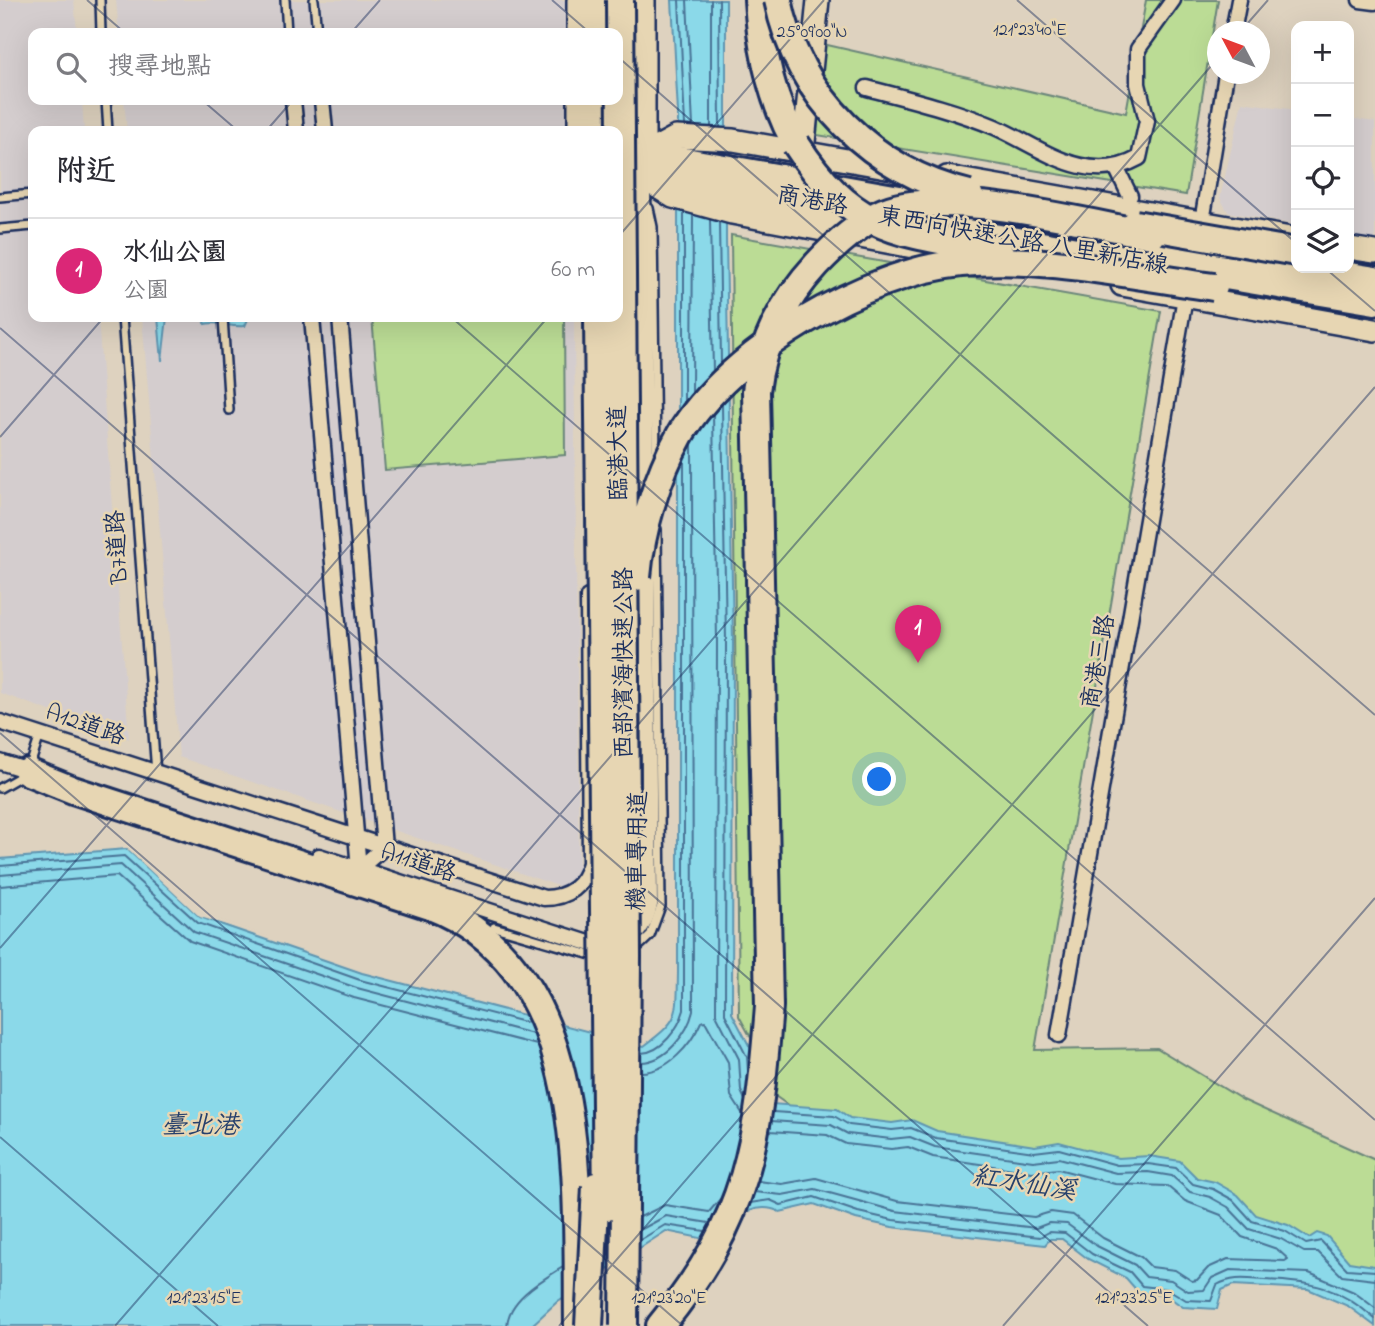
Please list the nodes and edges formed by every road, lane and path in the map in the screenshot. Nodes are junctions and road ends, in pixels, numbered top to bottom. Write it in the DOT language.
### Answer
graph roads {
  1 [pos="100,0"];
  2 [pos="285,0"];
  3 [pos="314,0"];
  4 [pos="578,0"];
  5 [pos="597,0"];
  6 [pos="603,0"];
  7 [pos="613,0"];
  8 [pos="621,0"];
  9 [pos="644,0"];
  10 [pos="758,0"];
  11 [pos="778,0"];
  12 [pos="818,0"];
  13 [pos="1173,0"];
  14 [pos="1239,0"];
  15 [pos="1360,0"];
  16 [pos="1375,2"];
  17 [pos="1235,21"];
  18 [pos="101,28"];
  19 [pos="287,28"];
  20 [pos="317,28"];
  21 [pos="578,28"];
  22 [pos="597,28"];
  23 [pos="603,28"];
  24 [pos="614,28"];
  25 [pos="621,28"];
  26 [pos="1224,84"];
  27 [pos="867,88"];
  28 [pos="106,105"];
  29 [pos="293,105"];
  30 [pos="322,105"];
  31 [pos="579,105"];
  32 [pos="597,105"];
  33 [pos="603,105"];
  34 [pos="614,105"];
  35 [pos="622,105"];
  36 [pos="108,126"];
  37 [pos="296,126"];
  38 [pos="325,126"];
  39 [pos="579,126"];
  40 [pos="597,126"];
  41 [pos="603,126"];
  42 [pos="614,126"];
  43 [pos="622,126"];
  44 [pos="803,152"];
  45 [pos="623,156"];
  46 [pos="1116,167"];
  47 [pos="673,169"];
  48 [pos="635,171"];
  49 [pos="732,191"];
  50 [pos="28,194"];
  51 [pos="1130,196"];
  52 [pos="0,197"];
  53 [pos="851,202"];
  54 [pos="1202,222"];
  55 [pos="28,226"];
  56 [pos="0,229"];
  57 [pos="1291,238"];
  58 [pos="1291,251"];
  59 [pos="1375,252"];
  60 [pos="1291,258"];
  61 [pos="1291,266"];
  62 [pos="1360,274"];
  63 [pos="623,286"];
  64 [pos="1214,288"];
  65 [pos="1185,297"];
  66 [pos="1375,315"];
  67 [pos="122,322"];
  68 [pos="223,322"];
  69 [pos="312,322"];
  70 [pos="340,322"];
  71 [pos="585,322"];
  72 [pos="598,322"];
  73 [pos="604,322"];
  74 [pos="616,322"];
  75 [pos="1375,330"];
  76 [pos="229,410"];
  77 [pos="0,722"];
  78 [pos="40,735"];
  79 [pos="589,738"];
  80 [pos="633,750"];
  81 [pos="634,761"];
  82 [pos="0,762"];
  83 [pos="28,772"];
  84 [pos="156,775"];
  85 [pos="589,775"];
  86 [pos="0,788"];
  87 [pos="92,806"];
  88 [pos="356,838"];
  89 [pos="384,847"];
  90 [pos="627,858"];
  91 [pos="590,863"];
  92 [pos="359,869"];
  93 [pos="650,905"];
  94 [pos="428,916"];
  95 [pos="439,918"];
  96 [pos="490,932"];
  97 [pos="1059,1035"];
  98 [pos="578,1326"];
  99 [pos="589,1326"];
  100 [pos="606,1326"];
  101 [pos="624,1326"];
  102 [pos="640,1326"];
  103 [pos="660,1326"];
  1 -- 18 [label="lane"];
  2 -- 19 [label="lane"];
  3 -- 20 [label="lane"];
  4 -- 21 [label="street"];
  5 -- 22 [label="highway"];
  6 -- 23 [label="street"];
  7 -- 24 [label="highway"];
  8 -- 25 [label="highway, 西部濱海快速公路, bridge"];
  9 -- 48 [label="street, 臨港大道"];
  10 -- 64 [label="highway, bridge"];
  11 -- 58 [label="highway, bridge"];
  12 -- 44 [label="street"];
  13 -- 46 [label="street"];
  14 -- 17 [label="street"];
  15 -- 16 [label="street"];
  26 -- 54 [label="street"];
  27 -- 46 [label="street"];
  28 -- 36 [label="lane"];
  29 -- 37 [label="street"];
  30 -- 38 [label="street"];
  31 -- 39 [label="street"];
  32 -- 40 [label="highway"];
  33 -- 41 [label="street"];
  34 -- 42 [label="highway"];
  35 -- 43 [label="highway, 西部濱海快速公路, bridge"];
  44 -- 47 [label="street, 商港路"];
  44 -- 54 [label="street, 商港路"];
  45 -- 48 [label="street"];
  46 -- 51 [label="street"];
  47 -- 48 [label="highway, 東西向快速公路 八里新店線"];
  47 -- 48 [label="street"];
  47 -- 49 [label="highway, 東西向快速公路 八里新店線"];
  48 -- 93 [label="street, 臨港大道"];
  48 -- 96 [label="lane, 機車專用道"];
  49 -- 53 [label="highway, 東西向快速公路 八里新店線"];
  49 -- 65 [label="street, 商港路"];
  50 -- 52 [label="lane"];
  53 -- 61 [label="highway, 東西向快速公路 八里新店線"];
  53 -- 62 [label="highway, 東西向快速公路 八里新店線"];
  54 -- 57 [label="street, 商港路"];
  55 -- 56 [label="lane"];
  59 -- 62 [label="street"];
  60 -- 103 [label="highway, bridge"];
  63 -- 90 [label="highway, 西部濱海快速公路, bridge"];
  64 -- 66 [label="highway"];
  64 -- 90 [label="highway, bridge"];
  65 -- 75 [label="street, 商港路"];
  65 -- 97 [label="street, 商港三路"];
  67 -- 84 [label="lane, B7道路"];
  68 -- 76 [label="lane"];
  69 -- 88 [label="street"];
  70 -- 89 [label="street"];
  71 -- 79 [label="street, 臨港大道"];
  72 -- 100 [label="highway, 西部濱海快速公路, bridge"];
  73 -- 99 [label="highway, bridge"];
  74 -- 102 [label="highway, bridge"];
  77 -- 78 [label="street, A12道路"];
  78 -- 83 [label="lane"];
  78 -- 84 [label="street, A12道路"];
  79 -- 80 [label="lane"];
  79 -- 85 [label="street, 臨港大道"];
  81 -- 85 [label="lane"];
  82 -- 83 [label="street"];
  83 -- 86 [label="lane"];
  83 -- 87 [label="lane"];
  83 -- 92 [label="street, A11道路"];
  83 -- 96 [label="highway"];
  84 -- 88 [label="street, A11道路"];
  85 -- 91 [label="street, 臨港大道"];
  88 -- 89 [label="street, A11道路"];
  88 -- 92 [label="street"];
  89 -- 91 [label="street, A11道路"];
  89 -- 92 [label="street"];
  90 -- 101 [label="highway, 西部濱海快速公路, bridge"];
  92 -- 93 [label="street, A11道路"];
  94 -- 95 [label="lane"];
  96 -- 98 [label="highway"];
}
